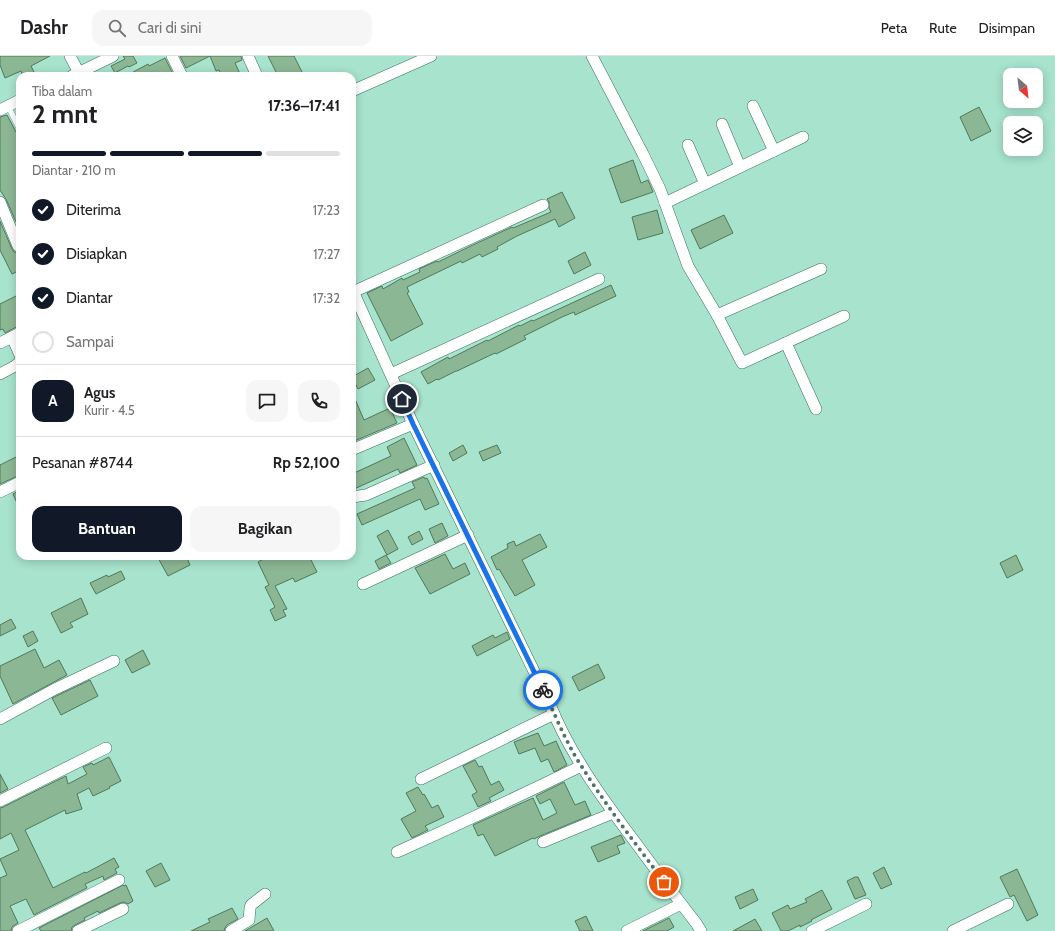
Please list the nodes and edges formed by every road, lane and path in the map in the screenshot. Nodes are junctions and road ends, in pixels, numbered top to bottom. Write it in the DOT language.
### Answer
graph roads {
  1 [pos="70,56"];
  2 [pos="113,56"];
  3 [pos="172,56"];
  4 [pos="248,56"];
  5 [pos="431,56"];
  6 [pos="592,56"];
  7 [pos="74,72"];
  8 [pos="79,72"];
  9 [pos="180,72"];
  10 [pos="255,72"];
  11 [pos="356,89"];
  12 [pos="16,102"];
  13 [pos="753,106"];
  14 [pos="4,108"];
  15 [pos="16,124"];
  16 [pos="722,124"];
  17 [pos="804,137"];
  18 [pos="688,145"];
  19 [pos="774,151"];
  20 [pos="740,167"];
  21 [pos="705,184"];
  22 [pos="0,202"];
  23 [pos="665,204"];
  24 [pos="544,205"];
  25 [pos="16,241"];
  26 [pos="820,269"];
  27 [pos="599,279"];
  28 [pos="356,290"];
  29 [pos="356,298"];
  30 [pos="717,315"];
  31 [pos="844,316"];
  32 [pos="16,340"];
  33 [pos="0,343"];
  34 [pos="786,343"];
  35 [pos="16,365"];
  36 [pos="0,374"];
  37 [pos="391,374"];
  38 [pos="816,409"];
  39 [pos="413,424"];
  40 [pos="356,448"];
  41 [pos="434,465"];
  42 [pos="16,484"];
  43 [pos="0,492"];
  44 [pos="356,496"];
  45 [pos="468,535"];
  46 [pos="363,584"];
  47 [pos="114,661"];
  48 [pos="554,714"];
  49 [pos="0,719"];
  50 [pos="106,748"];
  51 [pos="581,766"];
  52 [pos="421,779"];
  53 [pos="0,801"];
  54 [pos="613,813"];
  55 [pos="543,842"];
  56 [pos="397,852"];
  57 [pos="119,880"];
  58 [pos="265,894"];
  59 [pos="682,904"];
  60 [pos="866,904"];
  61 [pos="1008,904"];
  62 [pos="123,909"];
  63 [pos="18,931"];
  64 [pos="78,931"];
  65 [pos="230,931"];
  66 [pos="628,931"];
  67 [pos="701,931"];
  68 [pos="812,931"];
  69 [pos="953,931"];
  1 -- 7 [label="street"];
  2 -- 8 [label="street"];
  3 -- 9 [label="street"];
  4 -- 10 [label="street"];
  5 -- 11 [label="street"];
  6 -- 23 [label="street"];
  12 -- 14 [label="street"];
  13 -- 19 [label="street"];
  14 -- 15 [label="lane"];
  16 -- 20 [label="street"];
  17 -- 19 [label="street"];
  18 -- 21 [label="street"];
  19 -- 20 [label="street"];
  20 -- 21 [label="street"];
  21 -- 23 [label="street"];
  22 -- 25 [label="street"];
  23 -- 30 [label="street"];
  24 -- 28 [label="street"];
  26 -- 30 [label="street"];
  27 -- 37 [label="street"];
  29 -- 37 [label="street"];
  30 -- 34 [label="street"];
  31 -- 34 [label="street"];
  32 -- 33 [label="street"];
  34 -- 38 [label="street"];
  35 -- 36 [label="street"];
  37 -- 39 [label="street"];
  39 -- 40 [label="street"];
  39 -- 41 [label="street"];
  41 -- 44 [label="street"];
  41 -- 45 [label="street"];
  42 -- 43 [label="street"];
  45 -- 46 [label="street"];
  45 -- 48 [label="street"];
  47 -- 49 [label="street"];
  48 -- 51 [label="street"];
  48 -- 52 [label="street"];
  50 -- 53 [label="street"];
  51 -- 54 [label="street"];
  51 -- 56 [label="street"];
  54 -- 55 [label="street"];
  54 -- 59 [label="street"];
  57 -- 63 [label="street"];
  58 -- 65 [label="street"];
  59 -- 66 [label="street"];
  59 -- 67 [label="street"];
  60 -- 68 [label="street"];
  61 -- 69 [label="street"];
  62 -- 64 [label="street"];
}
